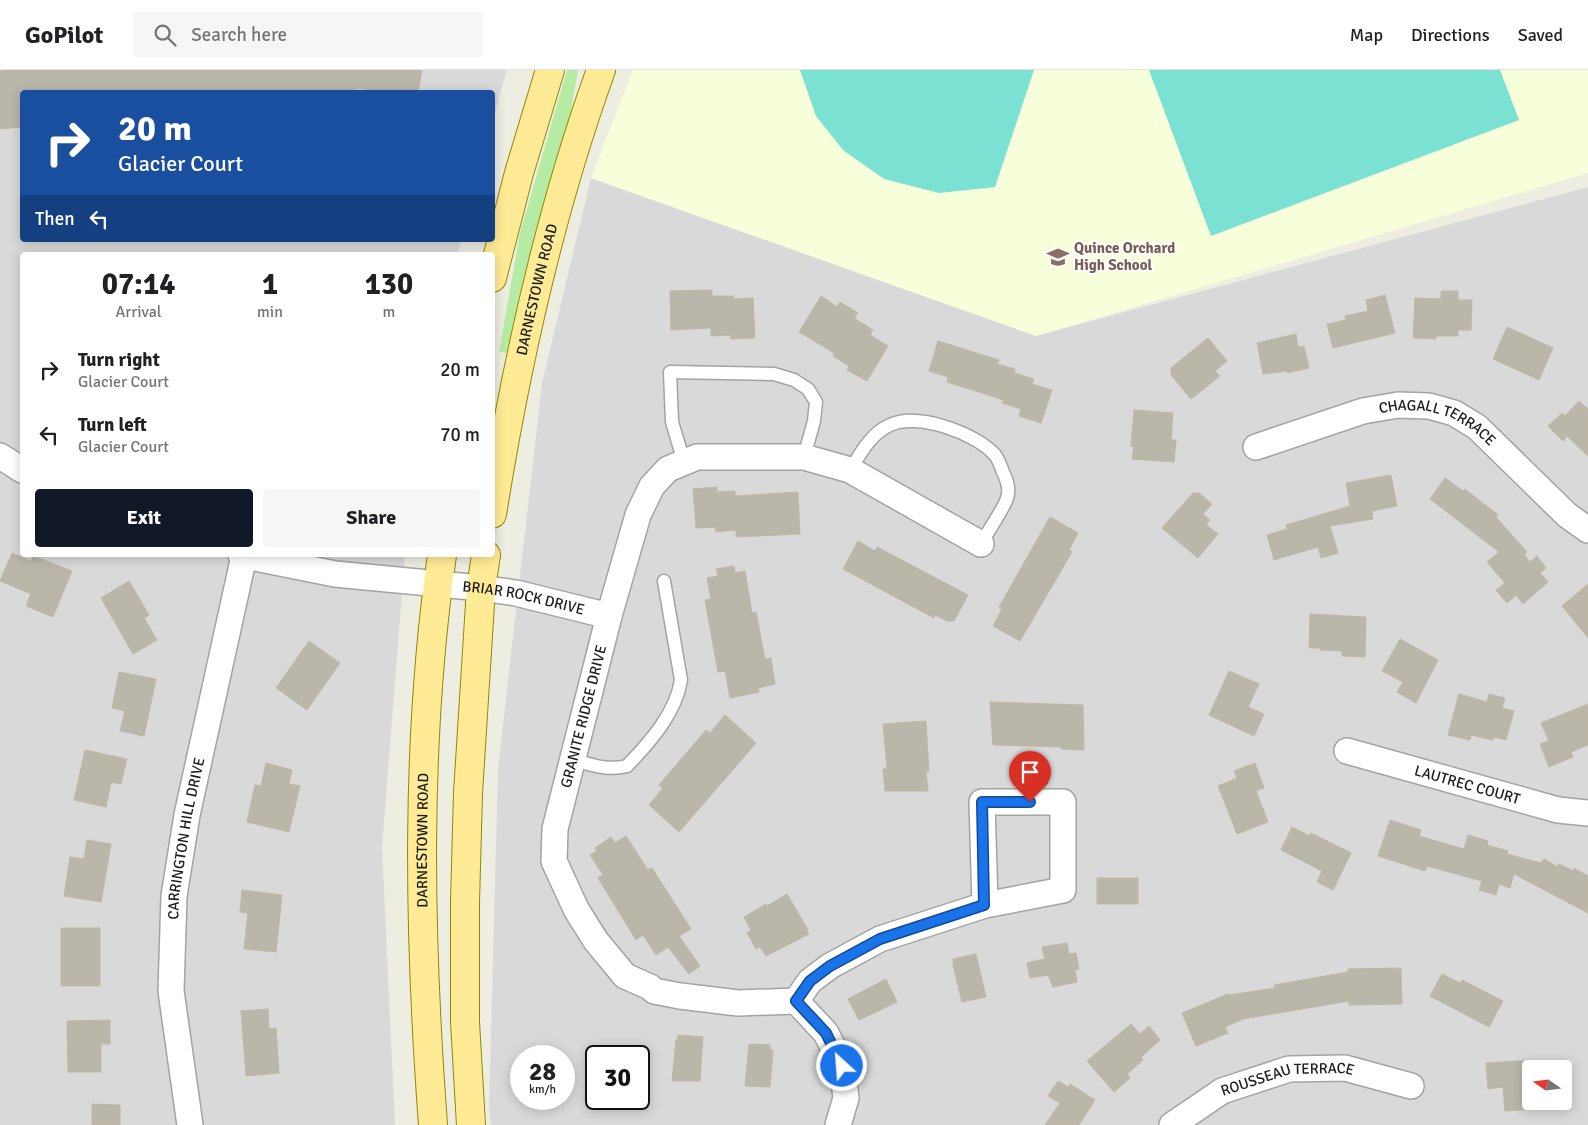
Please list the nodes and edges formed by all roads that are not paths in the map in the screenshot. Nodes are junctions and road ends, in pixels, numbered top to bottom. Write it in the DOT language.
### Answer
graph roads {
  1 [pos="550,70"];
  2 [pos="601,70"];
  3 [pos="495,267"];
  4 [pos="1256,447"];
  5 [pos="0,456"];
  6 [pos="804,457"];
  7 [pos="684,462"];
  8 [pos="20,469"];
  9 [pos="850,470"];
  10 [pos="495,497"];
  11 [pos="1588,530"];
  12 [pos="981,544"];
  13 [pos="243,557"];
  14 [pos="253,557"];
  15 [pos="442,557"];
  16 [pos="486,557"];
  17 [pos="664,582"];
  18 [pos="438,584"];
  19 [pos="481,588"];
  20 [pos="609,616"];
  21 [pos="1347,751"];
  22 [pos="573,760"];
  23 [pos="1588,813"];
  24 [pos="984,905"];
  25 [pos="796,1001"];
  26 [pos="1412,1086"];
  27 [pos="190,1125"];
  28 [pos="433,1125"];
  29 [pos="471,1125"];
  30 [pos="838,1125"];
  31 [pos="1172,1125"];
  1 -- 3 [label="main road"];
  2 -- 10 [label="main road, DARNESTOWN ROAD"];
  4 -- 11 [label="street, CHAGALL TERRACE"];
  5 -- 8 [label="street"];
  6 -- 7 [label="street, GRANITE RIDGE DRIVE"];
  6 -- 7 [label="lane"];
  6 -- 9 [label="street, GRANITE RIDGE DRIVE"];
  7 -- 20 [label="street, GRANITE RIDGE DRIVE"];
  9 -- 12 [label="street, GRANITE RIDGE DRIVE"];
  9 -- 12 [label="lane"];
  13 -- 27 [label="street, CARRINGTON HILL DRIVE"];
  14 -- 18 [label="street, BRIAR ROCK DRIVE"];
  15 -- 18 [label="main road, DARNESTOWN ROAD"];
  16 -- 19 [label="main road"];
  17 -- 22 [label="lane"];
  18 -- 19 [label="street, BRIAR ROCK DRIVE"];
  18 -- 28 [label="main road, DARNESTOWN ROAD"];
  19 -- 20 [label="street, BRIAR ROCK DRIVE"];
  19 -- 29 [label="main road"];
  20 -- 22 [label="street, GRANITE RIDGE DRIVE"];
  21 -- 23 [label="street, LAUTREC COURT"];
  22 -- 25 [label="street, GRANITE RIDGE DRIVE"];
  24 -- 24 [label="street"];
  24 -- 25 [label="street"];
  25 -- 30 [label="street"];
  26 -- 31 [label="street, ROUSSEAU TERRACE"];
}
